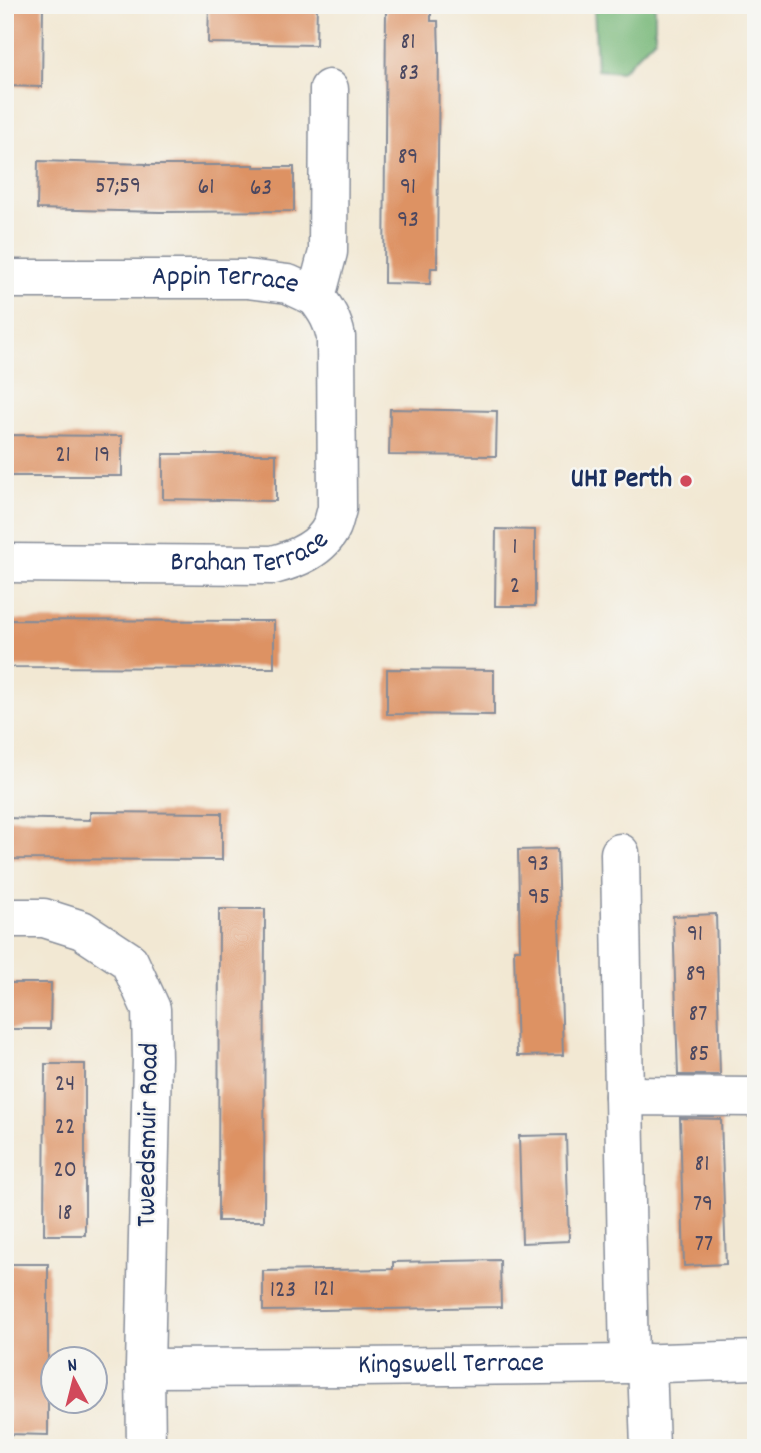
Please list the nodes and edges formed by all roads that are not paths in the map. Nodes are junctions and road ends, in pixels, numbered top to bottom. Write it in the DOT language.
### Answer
graph roads {
  1 [pos="329,89"];
  2 [pos="5,279"];
  3 [pos="316,297"];
  4 [pos="5,562"];
  5 [pos="620,853"];
  6 [pos="5,918"];
  7 [pos="624,1096"];
  8 [pos="756,1097"];
  9 [pos="756,1360"];
  10 [pos="638,1363"];
  11 [pos="145,1368"];
  12 [pos="146,1448"];
  13 [pos="650,1448"];
  1 -- 3 [label="street, Appin Terrace"];
  2 -- 3 [label="street, Appin Terrace"];
  3 -- 4 [label="street, Brahan Terrace"];
  5 -- 7 [label="street"];
  6 -- 11 [label="street, Tweedsmuir Road"];
  7 -- 8 [label="street"];
  7 -- 10 [label="street"];
  9 -- 10 [label="street, Kingswell Terrace"];
  10 -- 11 [label="street, Kingswell Terrace"];
  10 -- 13 [label="street"];
  11 -- 12 [label="street, Tweedsmuir Road"];
}
